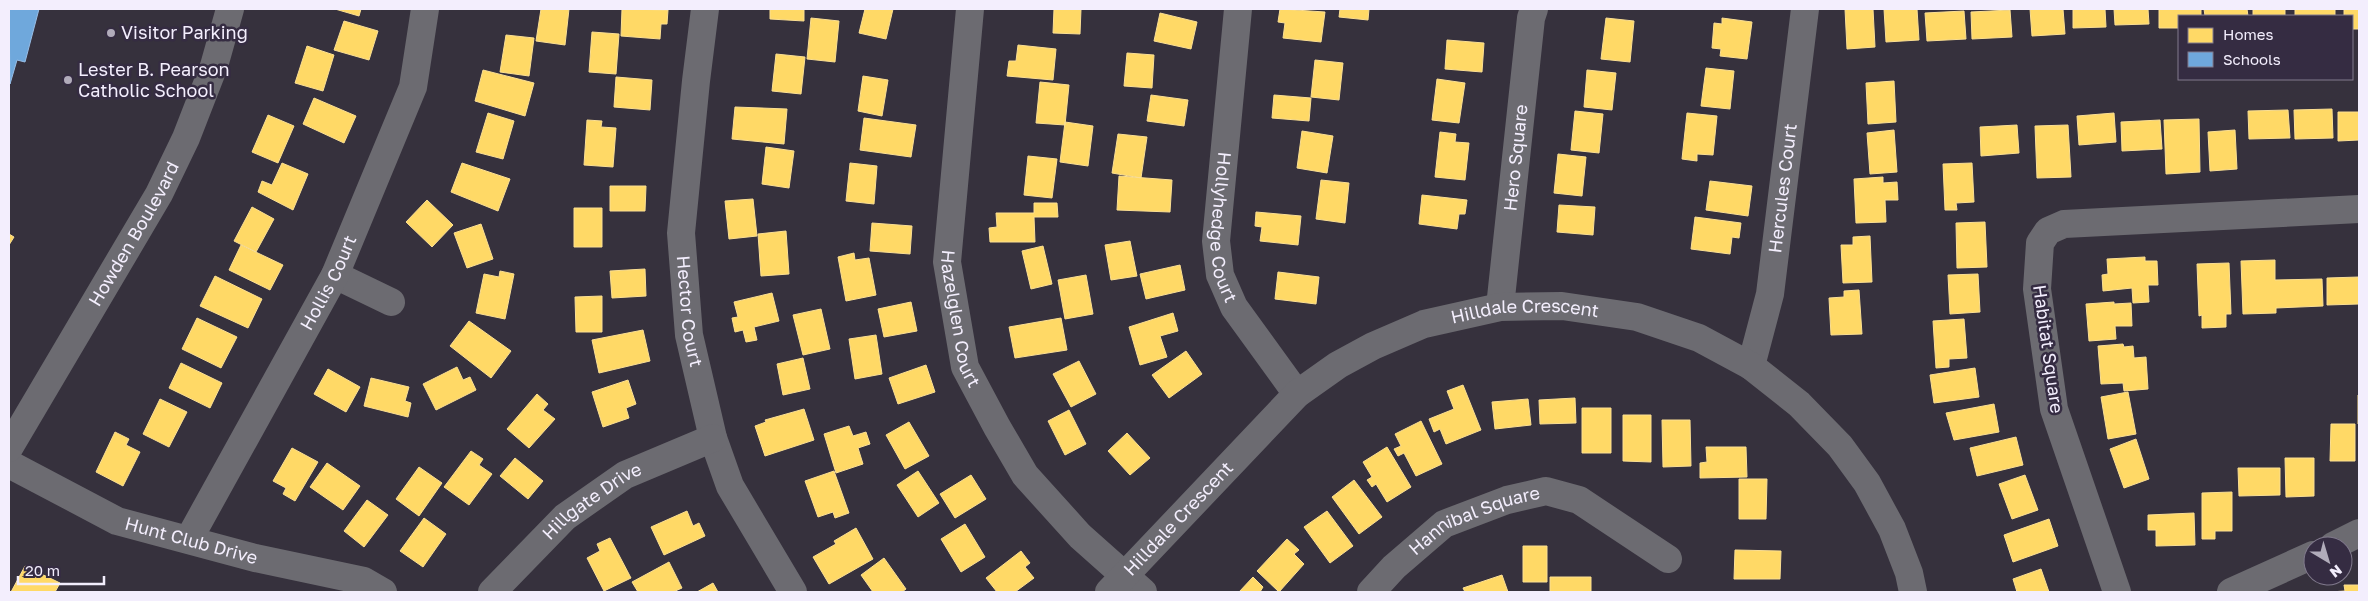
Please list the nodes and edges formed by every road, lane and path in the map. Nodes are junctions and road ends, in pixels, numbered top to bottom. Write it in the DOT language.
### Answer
graph roads {
  1 [pos="230,9"];
  2 [pos="425,9"];
  3 [pos="705,9"];
  4 [pos="970,9"];
  5 [pos="1238,9"];
  6 [pos="1534,9"];
  7 [pos="1805,9"];
  8 [pos="2359,209"];
  9 [pos="335,275"];
  10 [pos="391,302"];
  11 [pos="1500,307"];
  12 [pos="1751,366"];
  13 [pos="1297,394"];
  14 [pos="713,438"];
  15 [pos="9,448"];
  16 [pos="9,464"];
  17 [pos="189,538"];
  18 [pos="1668,558"];
  19 [pos="2303,560"];
  20 [pos="1126,587"];
  21 [pos="383,592"];
  22 [pos="492,592"];
  23 [pos="793,592"];
  24 [pos="1371,592"];
  25 [pos="1913,592"];
  26 [pos="2117,592"];
  27 [pos="2231,592"];
  1 -- 15 [label="street, Howden Boulevard"];
  2 -- 9 [label="street, Hollis Court"];
  3 -- 14 [label="street, Hector Court"];
  4 -- 20 [label="street, Hazelglen Court"];
  5 -- 13 [label="street, Hollyhedge Court"];
  6 -- 11 [label="street, Hero Square"];
  7 -- 12 [label="street, Hercules Court"];
  8 -- 26 [label="street, Habitat Square"];
  9 -- 10 [label="street"];
  9 -- 17 [label="street, Hollis Court"];
  11 -- 12 [label="street, Hilldale Crescent"];
  11 -- 13 [label="street, Hilldale Crescent"];
  12 -- 25 [label="street, Hilldale Crescent"];
  13 -- 20 [label="street, Hilldale Crescent"];
  14 -- 22 [label="street, Hillgate Drive"];
  14 -- 23 [label="street, Hector Court"];
  16 -- 17 [label="street, Hunt Club Drive"];
  17 -- 21 [label="street, Hunt Club Drive"];
  18 -- 24 [label="street, Hannibal Square"];
  19 -- 27 [label="street"];
}
